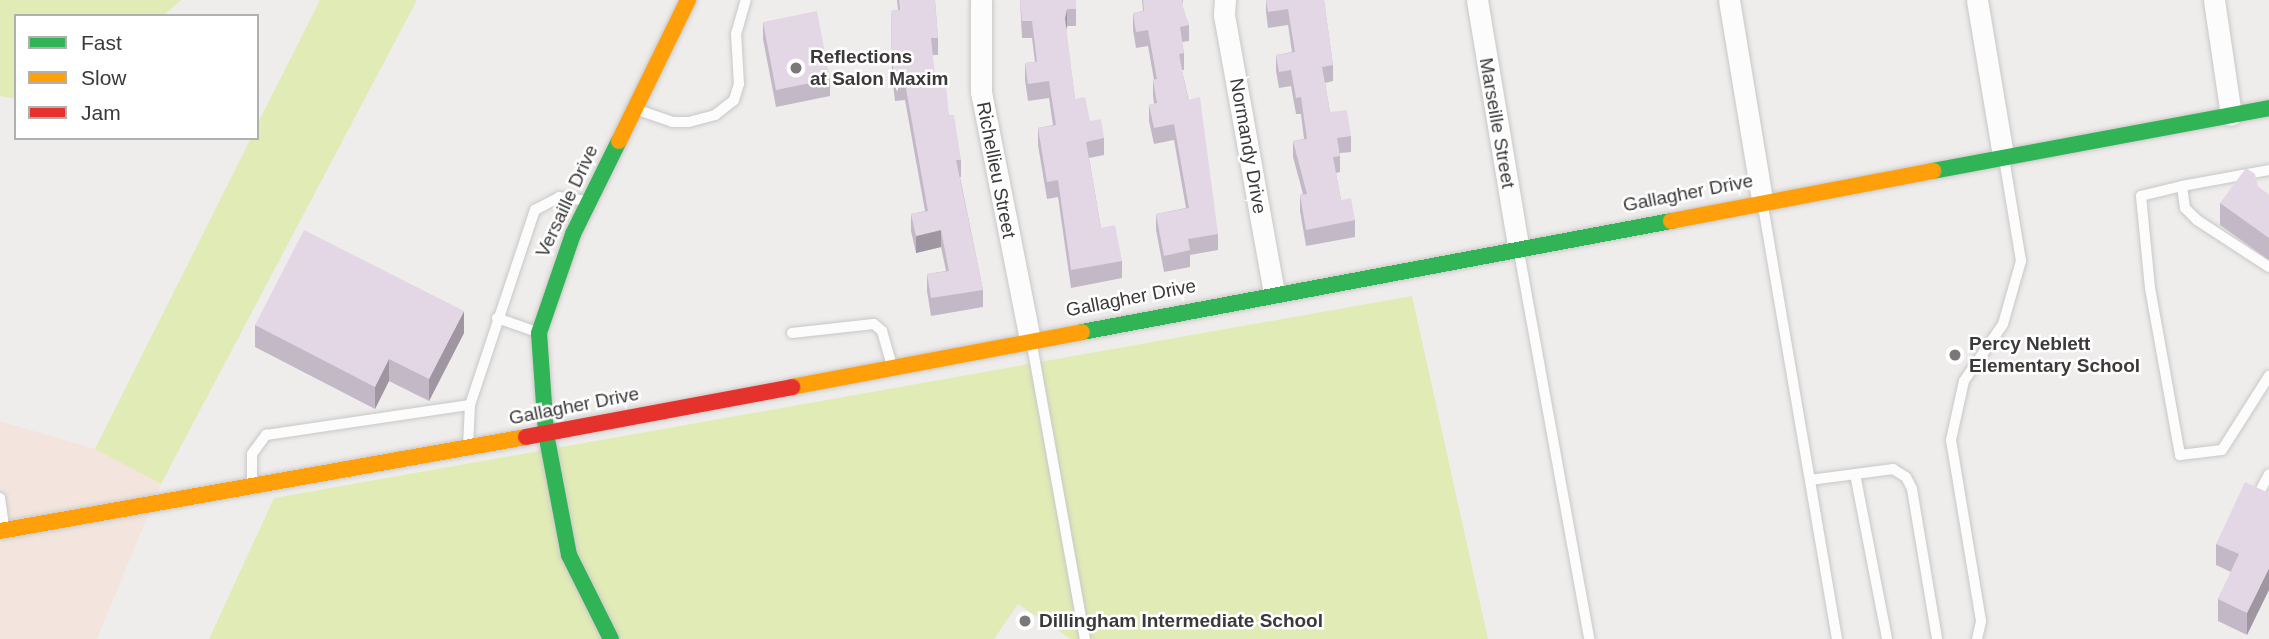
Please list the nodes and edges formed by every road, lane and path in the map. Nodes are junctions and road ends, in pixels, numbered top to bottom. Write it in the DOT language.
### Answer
graph roads {
  1 [pos="688,0"];
  2 [pos="746,0"];
  3 [pos="981,0"];
  4 [pos="1225,0"];
  5 [pos="1476,0"];
  6 [pos="1729,0"];
  7 [pos="1977,0"];
  8 [pos="2214,0"];
  9 [pos="634,108"];
  10 [pos="2269,108"];
  11 [pos="2231,115"];
  12 [pos="2003,155"];
  13 [pos="2269,170"];
  14 [pos="2182,187"];
  15 [pos="1762,200"];
  16 [pos="589,201"];
  17 [pos="1518,246"];
  18 [pos="2269,268"];
  19 [pos="1274,292"];
  20 [pos="497,318"];
  21 [pos="539,333"];
  22 [pos="792,333"];
  23 [pos="1030,339"];
  24 [pos="892,366"];
  25 [pos="2269,376"];
  26 [pos="470,405"];
  27 [pos="546,433"];
  28 [pos="468,447"];
  29 [pos="1856,474"];
  30 [pos="2269,474"];
  31 [pos="1810,480"];
  32 [pos="253,485"];
  33 [pos="2260,491"];
  34 [pos="0,498"];
  35 [pos="2,530"];
  36 [pos="611,639"];
  37 [pos="1085,639"];
  38 [pos="1589,639"];
  39 [pos="1837,639"];
  40 [pos="1887,639"];
  41 [pos="1937,639"];
  42 [pos="1977,639"];
  1 -- 9 [label="street, Versaille Drive"];
  2 -- 9 [label="lane"];
  3 -- 23 [label="street, Richellieu Street"];
  4 -- 19 [label="street, Normandy Drive"];
  5 -- 17 [label="street, Marseille Street"];
  6 -- 15 [label="street"];
  7 -- 12 [label="street"];
  8 -- 11 [label="street"];
  9 -- 16 [label="street, Versaille Drive"];
  10 -- 11 [label="street, Gallagher Drive"];
  11 -- 12 [label="street, Gallagher Drive"];
  12 -- 15 [label="street, Gallagher Drive"];
  12 -- 42 [label="lane"];
  13 -- 14 [label="lane"];
  14 -- 18 [label="lane"];
  14 -- 25 [label="lane"];
  15 -- 17 [label="street, Gallagher Drive"];
  15 -- 31 [label="lane"];
  16 -- 20 [label="lane"];
  16 -- 21 [label="street, Versaille Drive"];
  17 -- 19 [label="street, Gallagher Drive"];
  17 -- 38 [label="lane"];
  19 -- 23 [label="street, Gallagher Drive"];
  20 -- 21 [label="lane"];
  20 -- 26 [label="lane"];
  21 -- 27 [label="street, Versaille Drive"];
  22 -- 24 [label="lane"];
  23 -- 24 [label="street, Gallagher Drive"];
  23 -- 37 [label="lane"];
  24 -- 27 [label="street, Gallagher Drive"];
  26 -- 28 [label="lane"];
  26 -- 32 [label="lane"];
  27 -- 28 [label="street, Gallagher Drive"];
  27 -- 36 [label="street, Versaille Drive"];
  28 -- 32 [label="street, Gallagher Drive"];
  29 -- 31 [label="lane"];
  29 -- 40 [label="lane"];
  29 -- 41 [label="lane"];
  30 -- 33 [label="lane"];
  31 -- 39 [label="lane"];
  32 -- 35 [label="street, Gallagher Drive"];
  34 -- 35 [label="lane"];
}
